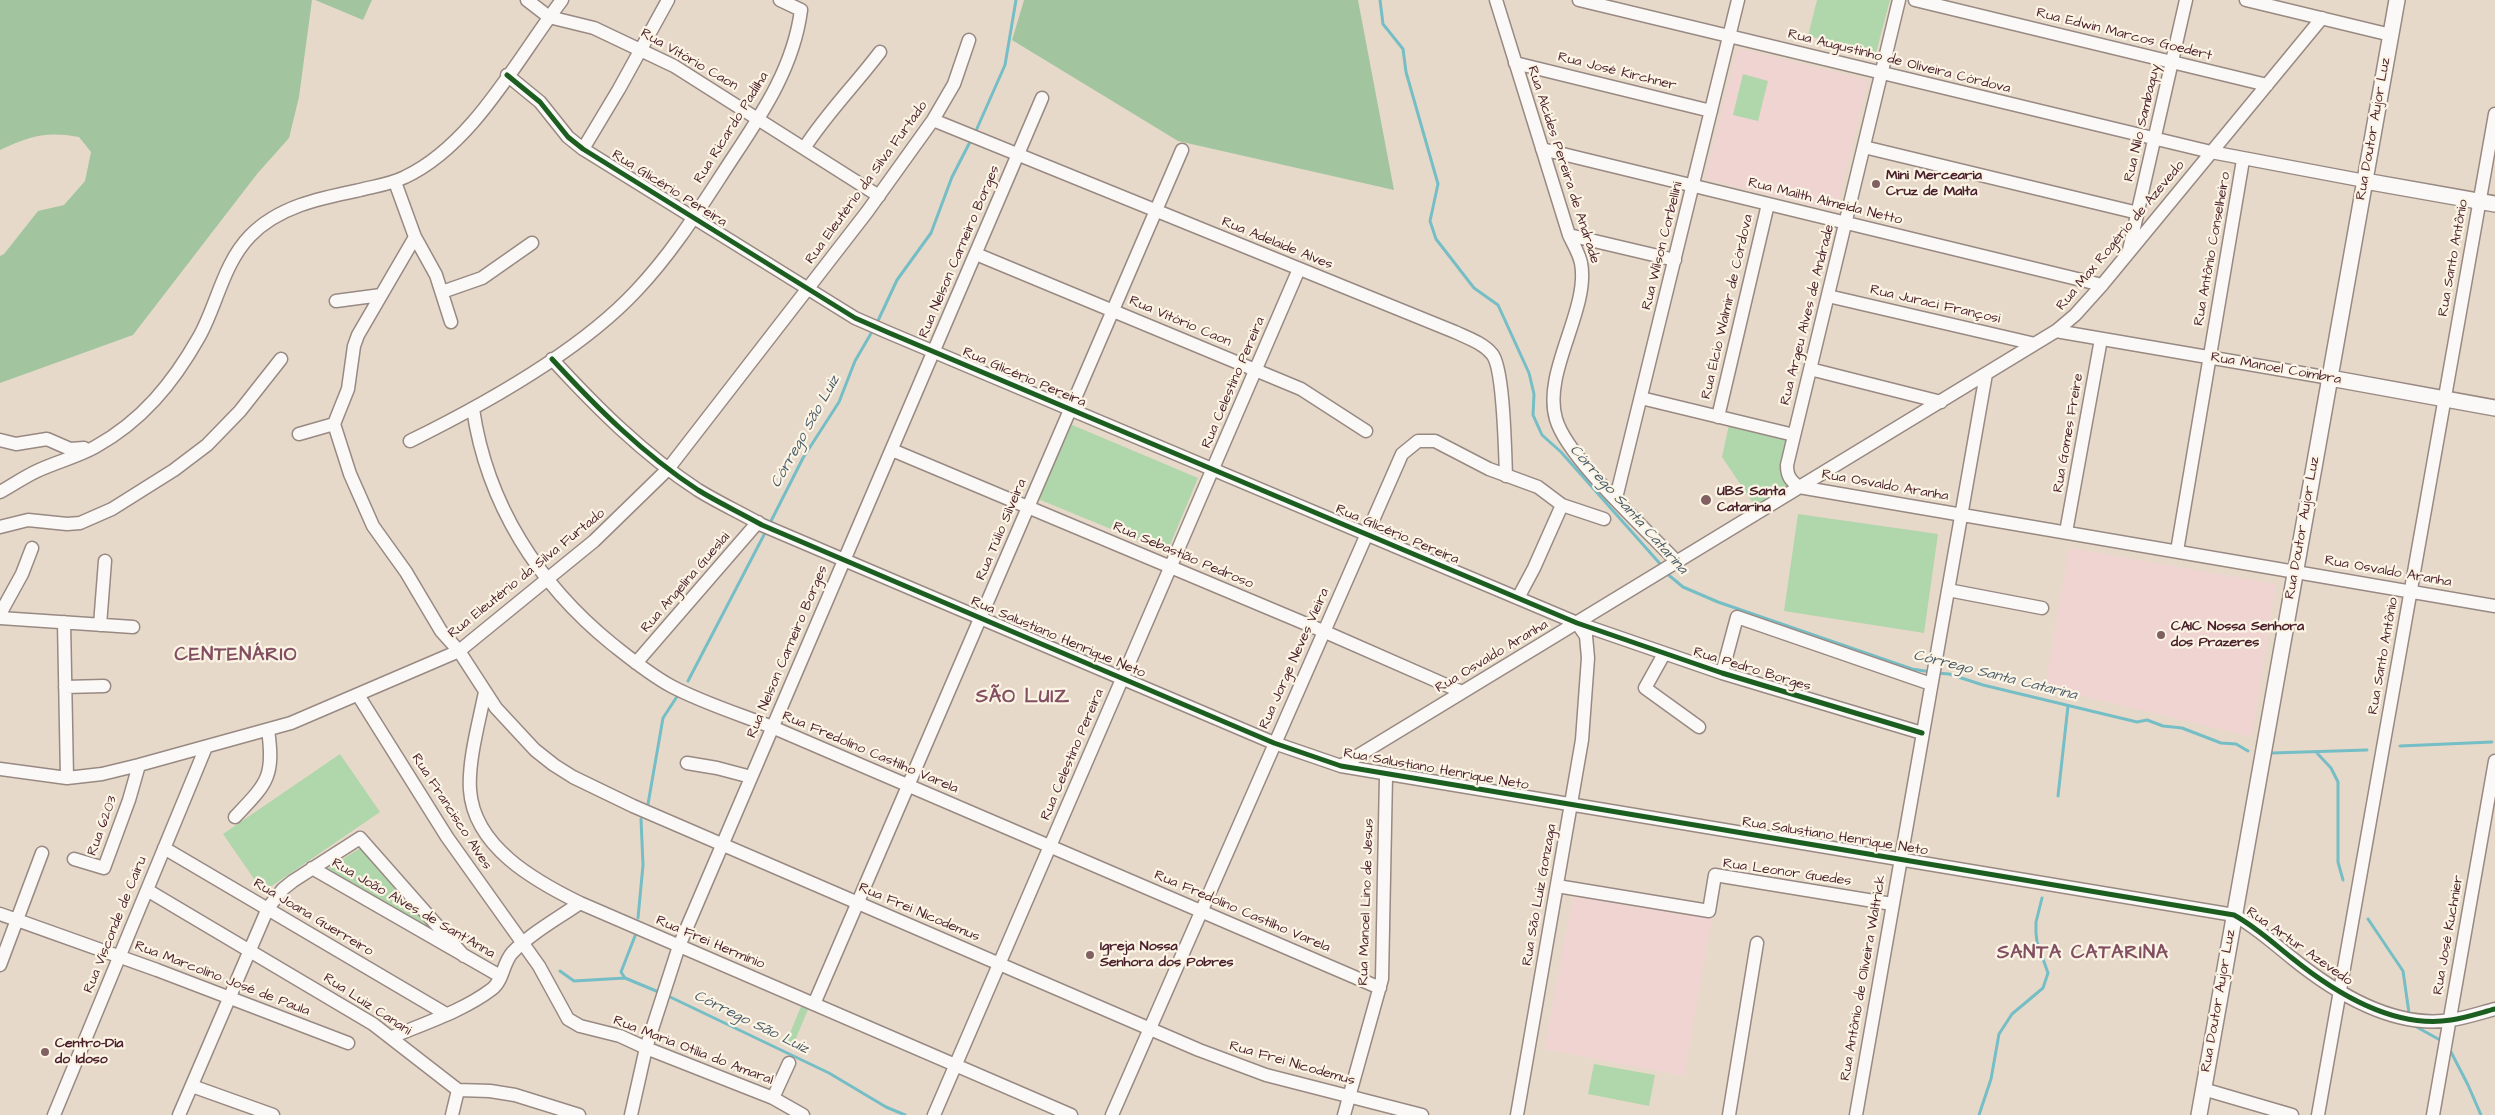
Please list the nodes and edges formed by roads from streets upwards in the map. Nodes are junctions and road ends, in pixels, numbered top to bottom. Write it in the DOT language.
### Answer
graph roads {
  1 [pos="527,0"];
  2 [pos="562,0"];
  3 [pos="668,0"];
  4 [pos="780,0"];
  5 [pos="1496,0"];
  6 [pos="1579,0"];
  7 [pos="1738,0"];
  8 [pos="1899,0"];
  9 [pos="1915,0"];
  10 [pos="2186,0"];
  11 [pos="2246,0"];
  12 [pos="2397,0"];
  13 [pos="802,5"];
  14 [pos="549,17"];
  15 [pos="2322,18"];
  16 [pos="2391,35"];
  17 [pos="1729,36"];
  18 [pos="969,40"];
  19 [pos="642,49"];
  20 [pos="880,52"];
  21 [pos="2172,62"];
  22 [pos="1515,63"];
  23 [pos="1882,73"];
  24 [pos="508,75"];
  25 [pos="2267,85"];
  26 [pos="1042,98"];
  27 [pos="1711,110"];
  28 [pos="2495,114"];
  29 [pos="759,118"];
  30 [pos="933,120"];
  31 [pos="2154,139"];
  32 [pos="805,147"];
  33 [pos="1864,147"];
  34 [pos="1542,149"];
  35 [pos="583,150"];
  36 [pos="1182,150"];
  37 [pos="2211,152"];
  38 [pos="1018,155"];
  39 [pos="2243,160"];
  40 [pos="2364,181"];
  41 [pos="395,182"];
  42 [pos="1693,186"];
  43 [pos="879,196"];
  44 [pos="2480,202"];
  45 [pos="1768,204"];
  46 [pos="2495,204"];
  47 [pos="1156,211"];
  48 [pos="2138,213"];
  49 [pos="693,218"];
  50 [pos="1846,222"];
  51 [pos="1568,235"];
  52 [pos="415,237"];
  53 [pos="532,243"];
  54 [pos="2128,253"];
  55 [pos="976,254"];
  56 [pos="1674,260"];
  57 [pos="1300,269"];
  58 [pos="2102,285"];
  59 [pos="808,289"];
  60 [pos="442,292"];
  61 [pos="381,295"];
  62 [pos="1828,296"];
  63 [pos="336,301"];
  64 [pos="1113,311"];
  65 [pos="451,322"];
  66 [pos="2056,331"];
  67 [pos="2101,339"];
  68 [pos="2035,344"];
  69 [pos="934,352"];
  70 [pos="552,358"];
  71 [pos="2210,358"];
  72 [pos="281,359"];
  73 [pos="1810,369"];
  74 [pos="1256,370"];
  75 [pos="1986,374"];
  76 [pos="2330,378"];
  77 [pos="1641,398"];
  78 [pos="2445,399"];
  79 [pos="1941,402"];
  80 [pos="2495,408"];
  81 [pos="473,409"];
  82 [pos="1070,409"];
  83 [pos="1718,417"];
  84 [pos="334,424"];
  85 [pos="1366,431"];
  86 [pos="299,434"];
  87 [pos="1794,435"];
  88 [pos="0,440"];
  89 [pos="410,441"];
  90 [pos="94,447"];
  91 [pos="892,450"];
  92 [pos="668,469"];
  93 [pos="1213,469"];
  94 [pos="1506,476"];
  95 [pos="1799,487"];
  96 [pos="0,492"];
  97 [pos="1616,498"];
  98 [pos="1562,505"];
  99 [pos="1028,508"];
  100 [pos="1961,514"];
  101 [pos="1604,519"];
  102 [pos="760,524"];
  103 [pos="0,527"];
  104 [pos="2066,532"];
  105 [pos="1366,534"];
  106 [pos="32,548"];
  107 [pos="2177,551"];
  108 [pos="844,560"];
  109 [pos="105,561"];
  110 [pos="1675,564"];
  111 [pos="1171,567"];
  112 [pos="2295,572"];
  113 [pos="546,580"];
  114 [pos="1948,590"];
  115 [pos="2411,591"];
  116 [pos="1518,598"];
  117 [pos="2495,606"];
  118 [pos="2042,608"];
  119 [pos="0,614"];
  120 [pos="0,618"];
  121 [pos="980,618"];
  122 [pos="64,622"];
  123 [pos="1578,623"];
  124 [pos="100,625"];
  125 [pos="133,628"];
  126 [pos="1324,631"];
  127 [pos="459,651"];
  128 [pos="1664,654"];
  129 [pos="636,664"];
  130 [pos="1722,673"];
  131 [pos="1123,678"];
  132 [pos="1932,680"];
  133 [pos="65,686"];
  134 [pos="104,686"];
  135 [pos="485,692"];
  136 [pos="1462,692"];
  137 [pos="358,695"];
  138 [pos="1699,727"];
  139 [pos="772,728"];
  140 [pos="268,730"];
  141 [pos="1922,733"];
  142 [pos="1274,743"];
  143 [pos="206,747"];
  144 [pos="2495,761"];
  145 [pos="687,763"];
  146 [pos="139,765"];
  147 [pos="1340,766"];
  148 [pos="0,768"];
  149 [pos="1386,775"];
  150 [pos="751,777"];
  151 [pos="67,778"];
  152 [pos="908,786"];
  153 [pos="1572,805"];
  154 [pos="235,817"];
  155 [pos="722,844"];
  156 [pos="1050,846"];
  157 [pos="164,848"];
  158 [pos="42,853"];
  159 [pos="74,859"];
  160 [pos="1900,860"];
  161 [pos="312,868"];
  162 [pos="1557,886"];
  163 [pos="147,890"];
  164 [pos="580,903"];
  165 [pos="858,903"];
  166 [pos="1892,904"];
  167 [pos="268,908"];
  168 [pos="1201,911"];
  169 [pos="0,914"];
  170 [pos="2234,915"];
  171 [pos="17,920"];
  172 [pos="522,943"];
  173 [pos="1757,943"];
  174 [pos="679,946"];
  175 [pos="250,951"];
  176 [pos="120,956"];
  177 [pos="464,956"];
  178 [pos="1000,964"];
  179 [pos="0,965"];
  180 [pos="500,976"];
  181 [pos="1380,988"];
  182 [pos="2340,992"];
  183 [pos="230,997"];
  184 [pos="814,1004"];
  185 [pos="2495,1009"];
  186 [pos="446,1014"];
  187 [pos="2450,1020"];
  188 [pos="1149,1029"];
  189 [pos="392,1037"];
  190 [pos="348,1044"];
  191 [pos="646,1048"];
  192 [pos="789,1062"];
  193 [pos="956,1066"];
  194 [pos="192,1086"];
  195 [pos="2203,1089"];
  196 [pos="458,1090"];
  197 [pos="1350,1096"];
  198 [pos="773,1098"];
  199 [pos="54,1115"];
  200 [pos="179,1115"];
  201 [pos="273,1115"];
  202 [pos="452,1115"];
  203 [pos="578,1115"];
  204 [pos="631,1115"];
  205 [pos="803,1115"];
  206 [pos="934,1115"];
  207 [pos="1071,1115"];
  208 [pos="1112,1115"];
  209 [pos="1344,1115"];
  210 [pos="1422,1115"];
  211 [pos="1517,1115"];
  212 [pos="1728,1115"];
  213 [pos="1856,1115"];
  214 [pos="2198,1115"];
  215 [pos="2292,1115"];
  216 [pos="2318,1115"];
  217 [pos="2433,1115"];
  1 -- 14 [label="street, Rua Vitório Caon"];
  2 -- 14 [label="street"];
  3 -- 19 [label="street"];
  4 -- 13 [label="street, Rua Ricardo Padilha"];
  5 -- 22 [label="street, Rua Alcides Pereira de Andrade"];
  6 -- 17 [label="street, Rua Augustinho de Oliveira Córdova"];
  7 -- 17 [label="street, Rua Wilson Corbellini"];
  8 -- 23 [label="street, Rua Argeu Alves de Andrade"];
  9 -- 21 [label="street, Rua Edwin Marcos Goedert"];
  10 -- 21 [label="street, Rua Nilo Sambaquy"];
  11 -- 15 [label="street"];
  12 -- 16 [label="street, Rua Doutor Aujor Luz"];
  13 -- 29 [label="street, Rua Ricardo Padilha"];
  14 -- 19 [label="street, Rua Vitório Caon"];
  14 -- 24 [label="street"];
  15 -- 16 [label="street"];
  15 -- 25 [label="street, Rua Max Rogério de Azevedo"];
  16 -- 40 [label="street, Rua Doutor Aujor Luz"];
  17 -- 23 [label="street, Rua Augustinho de Oliveira Córdova"];
  17 -- 27 [label="street, Rua Wilson Corbellini"];
  18 -- 30 [label="street, Rua Eleutério da Silva Furtado"];
  19 -- 29 [label="street, Rua Vitório Caon"];
  19 -- 35 [label="street"];
  20 -- 32 [label="street"];
  21 -- 25 [label="street, Rua Edwin Marcos Goedert"];
  21 -- 31 [label="street, Rua Nilo Sambaquy"];
  22 -- 27 [label="street, Rua José Kirchner"];
  22 -- 34 [label="street, Rua Alcides Pereira de Andrade"];
  23 -- 31 [label="street, Rua Augustinho de Oliveira Córdova"];
  23 -- 33 [label="street, Rua Argeu Alves de Andrade"];
  24 -- 35 [label="street, Rua Glicério Pereira"];
  24 -- 41 [label="street"];
  25 -- 37 [label="street, Rua Max Rogério de Azevedo"];
  26 -- 38 [label="street, Rua Nelson Carneiro Borges"];
  27 -- 42 [label="street, Rua Wilson Corbellini"];
  28 -- 44 [label="street, Rua Santo Antônio"];
  29 -- 32 [label="street, Rua Vitório Caon"];
  29 -- 49 [label="street, Rua Ricardo Padilha"];
  30 -- 38 [label="street, Rua Adelaide Alves"];
  30 -- 43 [label="street, Rua Eleutério da Silva Furtado"];
  31 -- 37 [label="street, Rua Augustinho de Oliveira Córdova"];
  31 -- 48 [label="street, Rua Nilo Sambaquy"];
  32 -- 43 [label="street, Rua Vitório Caon"];
  33 -- 48 [label="street"];
  33 -- 50 [label="street, Rua Argeu Alves de Andrade"];
  34 -- 42 [label="street, Rua Mailth Almeida Netto"];
  34 -- 51 [label="street, Rua Alcides Pereira de Andrade"];
  35 -- 49 [label="street, Rua Glicério Pereira"];
  36 -- 47 [label="street, Rua Túlio Silveira"];
  37 -- 39 [label="street, Rua Augustinho de Oliveira Córdova"];
  37 -- 54 [label="street, Rua Max Rogério de Azevedo"];
  38 -- 47 [label="street, Rua Adelaide Alves"];
  38 -- 55 [label="street, Rua Nelson Carneiro Borges"];
  39 -- 40 [label="street, Rua Augustinho de Oliveira Córdova"];
  39 -- 71 [label="street, Rua Antônio Conselheiro"];
  40 -- 44 [label="street"];
  40 -- 76 [label="street, Rua Doutor Aujor Luz"];
  41 -- 52 [label="street"];
  41 -- 90 [label="street"];
  42 -- 45 [label="street, Rua Mailth Almeida Netto"];
  42 -- 56 [label="street, Rua Wilson Corbellini"];
  43 -- 59 [label="street, Rua Eleutério da Silva Furtado"];
  44 -- 46 [label="street"];
  44 -- 78 [label="street, Rua Santo Antônio"];
  45 -- 50 [label="street, Rua Mailth Almeida Netto"];
  45 -- 83 [label="street, Rua Élcio Walmir de Córdova"];
  47 -- 57 [label="street, Rua Adelaide Alves"];
  47 -- 64 [label="street, Rua Túlio Silveira"];
  48 -- 54 [label="street, Rua Nilo Sambaquy"];
  49 -- 59 [label="street, Rua Glicério Pereira"];
  49 -- 70 [label="street, Rua Ricardo Padilha"];
  50 -- 58 [label="street, Rua Mailth Almeida Netto"];
  50 -- 62 [label="street, Rua Argeu Alves de Andrade"];
  51 -- 56 [label="street"];
  51 -- 97 [label="street, Rua Alcides Pereira de Andrade"];
  52 -- 60 [label="street"];
  52 -- 61 [label="street"];
  53 -- 60 [label="street"];
  54 -- 58 [label="street, Rua Max Rogério de Azevedo"];
  55 -- 64 [label="street, Rua Vitório Caon"];
  55 -- 69 [label="street, Rua Nelson Carneiro Borges"];
  56 -- 77 [label="street, Rua Wilson Corbellini"];
  57 -- 74 [label="street, Rua Celestino Pereira"];
  57 -- 94 [label="street, Rua Adelaide Alves"];
  58 -- 66 [label="street, Rua Max Rogério de Azevedo"];
  59 -- 69 [label="street, Rua Glicério Pereira"];
  59 -- 92 [label="street, Rua Eleutério da Silva Furtado"];
  60 -- 65 [label="street"];
  61 -- 63 [label="street"];
  61 -- 84 [label="street"];
  62 -- 68 [label="street, Rua Juraci Françosi"];
  62 -- 73 [label="street, Rua Argeu Alves de Andrade"];
  64 -- 74 [label="street, Rua Vitório Caon"];
  64 -- 82 [label="street, Rua Túlio Silveira"];
  66 -- 67 [label="street, Rua Manoel Coimbra"];
  66 -- 68 [label="street, Rua Max Rogério de Azevedo"];
  67 -- 71 [label="street, Rua Manoel Coimbra"];
  67 -- 104 [label="street, Rua Gomes Freire"];
  68 -- 75 [label="street, Rua Max Rogério de Azevedo"];
  69 -- 82 [label="street, Rua Glicério Pereira"];
  69 -- 91 [label="street, Rua Nelson Carneiro Borges"];
  70 -- 81 [label="street, Rua Ricardo Padilha"];
  70 -- 92 [label="street, Rua Salustiano Henrique Neto"];
  71 -- 76 [label="street, Rua Manoel Coimbra"];
  71 -- 107 [label="street, Rua Antônio Conselheiro"];
  72 -- 103 [label="street"];
  73 -- 79 [label="street"];
  73 -- 87 [label="street, Rua Argeu Alves de Andrade"];
  74 -- 85 [label="street, Rua Vitório Caon"];
  74 -- 93 [label="street, Rua Celestino Pereira"];
  75 -- 79 [label="street, Rua Max Rogério de Azevedo"];
  75 -- 100 [label="street, Rua Antônio de Oliveira Waltrick"];
  76 -- 78 [label="street, Rua Manoel Coimbra"];
  76 -- 112 [label="street, Rua Doutor Aujor Luz"];
  77 -- 83 [label="street"];
  77 -- 97 [label="street, Rua Wilson Corbellini"];
  78 -- 80 [label="street, Rua Manoel Coimbra"];
  78 -- 115 [label="street, Rua Santo Antônio"];
  79 -- 95 [label="street, Rua Max Rogério de Azevedo"];
  81 -- 89 [label="street, Rua Ricardo Padilha"];
  81 -- 113 [label="street, Rua Fredolino Castilho Varela"];
  82 -- 93 [label="street, Rua Glicério Pereira"];
  82 -- 99 [label="street, Rua Túlio Silveira"];
  83 -- 87 [label="street"];
  84 -- 86 [label="street"];
  84 -- 127 [label="street, Rua Frei Nicodemus"];
  87 -- 95 [label="street, Rua Argeu Alves de Andrade"];
  88 -- 90 [label="street"];
  90 -- 96 [label="street"];
  91 -- 99 [label="street, Rua Sebastião Pedroso"];
  91 -- 108 [label="street, Rua Nelson Carneiro Borges"];
  92 -- 102 [label="street, Rua Salustiano Henrique Neto"];
  92 -- 113 [label="street, Rua Eleutério da Silva Furtado"];
  93 -- 105 [label="street, Rua Glicério Pereira"];
  93 -- 111 [label="street, Rua Celestino Pereira"];
  94 -- 98 [label="street"];
  94 -- 105 [label="street, Rua Jorge Neves Vieira"];
  95 -- 100 [label="street, Rua Osvaldo Aranha"];
  95 -- 110 [label="street, Rua Osvaldo Aranha"];
  97 -- 110 [label="street, Rua Alcides Pereira de Andrade"];
  98 -- 101 [label="street"];
  98 -- 116 [label="street"];
  99 -- 111 [label="street, Rua Sebastião Pedroso"];
  99 -- 121 [label="street, Rua Túlio Silveira"];
  100 -- 104 [label="street, Rua Osvaldo Aranha"];
  100 -- 114 [label="street, Rua Antônio de Oliveira Waltrick"];
  102 -- 108 [label="street, Rua Salustiano Henrique Neto"];
  102 -- 129 [label="street, Rua Angelina Gueslai"];
  104 -- 107 [label="street, Rua Osvaldo Aranha"];
  105 -- 116 [label="street, Rua Glicério Pereira"];
  105 -- 126 [label="street, Rua Jorge Neves Vieira"];
  106 -- 119 [label="street"];
  107 -- 112 [label="street, Rua Osvaldo Aranha"];
  108 -- 121 [label="street, Rua Salustiano Henrique Neto"];
  108 -- 139 [label="street, Rua Nelson Carneiro Borges"];
  109 -- 124 [label="street"];
  110 -- 123 [label="street, Rua Osvaldo Aranha"];
  111 -- 126 [label="street, Rua Sebastião Pedroso"];
  111 -- 131 [label="street, Rua Celestino Pereira"];
  112 -- 115 [label="street, Rua Osvaldo Aranha"];
  112 -- 170 [label="street, Rua Doutor Aujor Luz"];
  113 -- 127 [label="street, Rua Eleutério da Silva Furtado"];
  113 -- 129 [label="street, Rua Fredolino Castilho Varela"];
  114 -- 118 [label="street"];
  114 -- 132 [label="street, Rua Antônio de Oliveira Waltrick"];
  115 -- 117 [label="street, Rua Osvaldo Aranha"];
  115 -- 182 [label="street, Rua Santo Antônio"];
  116 -- 123 [label="street, Rua Glicério Pereira"];
  120 -- 122 [label="street"];
  121 -- 131 [label="street, Rua Salustiano Henrique Neto"];
  121 -- 152 [label="street, Rua Túlio Silveira"];
  122 -- 124 [label="street"];
  122 -- 133 [label="street"];
  123 -- 128 [label="street, Rua Pedro Borges"];
  123 -- 136 [label="street, Rua Osvaldo Aranha"];
  123 -- 153 [label="street, Rua São Luiz Gonzaga"];
  124 -- 125 [label="street"];
  126 -- 136 [label="street, Rua Sebastião Pedroso"];
  126 -- 142 [label="street, Rua Jorge Neves Vieira"];
  127 -- 135 [label="street, Rua Frei Nicodemus"];
  127 -- 137 [label="street, Rua Eleutério da Silva Furtado"];
  128 -- 130 [label="street, Rua Pedro Borges"];
  128 -- 138 [label="street"];
  129 -- 139 [label="street, Rua Fredolino Castilho Varela"];
  130 -- 132 [label="street"];
  130 -- 141 [label="street, Rua Pedro Borges"];
  131 -- 142 [label="street, Rua Salustiano Henrique Neto"];
  131 -- 156 [label="street, Rua Celestino Pereira"];
  132 -- 141 [label="street, Rua Antônio de Oliveira Waltrick"];
  133 -- 134 [label="street"];
  133 -- 151 [label="street"];
  135 -- 155 [label="street, Rua Frei Nicodemus"];
  135 -- 164 [label="street, Rua Frei Hermínio"];
  136 -- 147 [label="street, Rua Osvaldo Aranha"];
  137 -- 140 [label="street, Rua Eleutério da Silva Furtado"];
  137 -- 172 [label="street, Rua Francisco Alves"];
  139 -- 150 [label="street, Rua Nelson Carneiro Borges"];
  139 -- 152 [label="street, Rua Fredolino Castilho Varela"];
  140 -- 143 [label="street, Rua Eleutério da Silva Furtado"];
  140 -- 154 [label="street"];
  141 -- 160 [label="street, Rua Antônio de Oliveira Waltrick"];
  142 -- 147 [label="street, Rua Salustiano Henrique Neto"];
  142 -- 168 [label="street, Rua Jorge Neves Vieira"];
  143 -- 146 [label="street, Rua Eleutério da Silva Furtado"];
  143 -- 157 [label="street, Rua Visconde de Cairu"];
  144 -- 187 [label="street, Rua José Kuchnier"];
  145 -- 150 [label="street"];
  146 -- 151 [label="street, Rua Eleutério da Silva Furtado"];
  146 -- 159 [label="street, Rua 6203"];
  147 -- 149 [label="street, Rua Salustiano Henrique Neto"];
  148 -- 151 [label="street, Rua Eleutério da Silva Furtado"];
  149 -- 153 [label="street, Rua Salustiano Henrique Neto"];
  149 -- 181 [label="street, Rua Manoel Lino de Jesus"];
  150 -- 155 [label="street, Rua Nelson Carneiro Borges"];
  152 -- 156 [label="street, Rua Fredolino Castilho Varela"];
  152 -- 165 [label="street, Rua Túlio Silveira"];
  153 -- 160 [label="street, Rua Salustiano Henrique Neto"];
  153 -- 162 [label="street, Rua São Luiz Gonzaga"];
  155 -- 165 [label="street, Rua Frei Nicodemus"];
  155 -- 174 [label="street, Rua Nelson Carneiro Borges"];
  156 -- 168 [label="street, Rua Fredolino Castilho Varela"];
  156 -- 178 [label="street, Rua Celestino Pereira"];
  157 -- 163 [label="street, Rua Visconde de Cairu"];
  157 -- 167 [label="street, Rua Joana Guerreiro"];
  158 -- 171 [label="street"];
  160 -- 166 [label="street, Rua Antônio de Oliveira Waltrick"];
  160 -- 170 [label="street, Rua Salustiano Henrique Neto"];
  161 -- 167 [label="street"];
  161 -- 177 [label="street, Rua João Alves de Sant'Anna"];
  161 -- 177 [label="street"];
  162 -- 166 [label="street, Rua Leonor Guedes"];
  162 -- 211 [label="street, Rua São Luiz Gonzaga"];
  163 -- 175 [label="street, Rua Luiz Canani"];
  163 -- 176 [label="street, Rua Visconde de Cairu"];
  164 -- 172 [label="street"];
  164 -- 174 [label="street, Rua Frei Hermínio"];
  165 -- 178 [label="street, Rua Frei Nicodemus"];
  165 -- 184 [label="street, Rua Túlio Silveira"];
  166 -- 213 [label="street, Rua Antônio de Oliveira Waltrick"];
  167 -- 175 [label="street"];
  167 -- 186 [label="street, Rua Joana Guerreiro"];
  168 -- 181 [label="street, Rua Fredolino Castilho Varela"];
  168 -- 188 [label="street, Rua Jorge Neves Vieira"];
  169 -- 171 [label="street, Rua Marcolino José de Paula"];
  170 -- 182 [label="street, Rua Artur Azevedo"];
  170 -- 195 [label="street, Rua Doutor Aujor Luz"];
  171 -- 176 [label="street, Rua Marcolino José de Paula"];
  171 -- 179 [label="street"];
  172 -- 180 [label="street"];
  172 -- 191 [label="street, Rua Maria Otília do Amaral"];
  173 -- 212 [label="street"];
  174 -- 184 [label="street, Rua Frei Hermínio"];
  174 -- 191 [label="street, Rua Nelson Carneiro Borges"];
  175 -- 183 [label="street"];
  175 -- 189 [label="street, Rua Luiz Canani"];
  176 -- 183 [label="street, Rua Marcolino José de Paula"];
  176 -- 199 [label="street, Rua Visconde de Cairu"];
  177 -- 180 [label="street, Rua João Alves de Sant'Anna"];
  178 -- 188 [label="street, Rua Frei Nicodemus"];
  178 -- 193 [label="street, Rua Celestino Pereira"];
  180 -- 186 [label="street"];
  181 -- 197 [label="street, Rua Manoel Lino de Jesus"];
  182 -- 187 [label="street, Rua Artur Azevedo"];
  182 -- 216 [label="street, Rua Santo Antônio"];
  183 -- 190 [label="street, Rua Marcolino José de Paula"];
  183 -- 194 [label="street"];
  184 -- 193 [label="street, Rua Frei Hermínio"];
  185 -- 187 [label="street, Rua Artur Azevedo"];
  186 -- 189 [label="street"];
  187 -- 217 [label="street, Rua José Kuchnier"];
  188 -- 197 [label="street, Rua Frei Nicodemus"];
  188 -- 208 [label="street, Rua Jorge Neves Vieira"];
  189 -- 196 [label="street, Rua Luiz Canani"];
  191 -- 198 [label="street, Rua Maria Otília do Amaral"];
  191 -- 204 [label="street, Rua Nelson Carneiro Borges"];
  192 -- 198 [label="street"];
  193 -- 206 [label="street, Rua Celestino Pereira"];
  193 -- 207 [label="street, Rua Frei Hermínio"];
  194 -- 200 [label="street"];
  194 -- 201 [label="street"];
  195 -- 214 [label="street, Rua Doutor Aujor Luz"];
  195 -- 215 [label="street"];
  196 -- 202 [label="street"];
  196 -- 203 [label="street"];
  197 -- 209 [label="street, Rua Manoel Lino de Jesus"];
  197 -- 210 [label="street, Rua Frei Nicodemus"];
  198 -- 205 [label="street, Rua Maria Otília do Amaral"];
}
